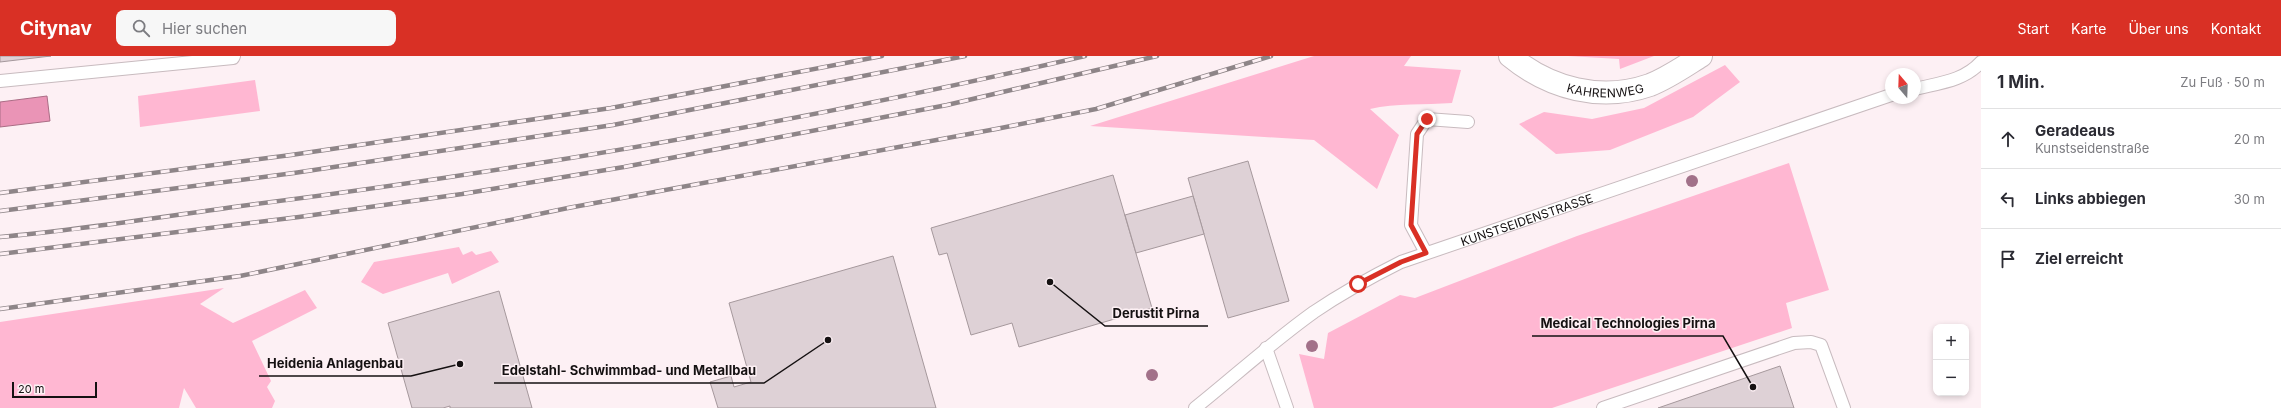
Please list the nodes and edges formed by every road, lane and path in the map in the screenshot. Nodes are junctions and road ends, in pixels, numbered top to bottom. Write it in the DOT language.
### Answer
graph roads {
  1 [pos="234,56"];
  2 [pos="1510,56"];
  3 [pos="1701,56"];
  4 [pos="1981,62"];
  5 [pos="0,81"];
  6 [pos="1921,88"];
  7 [pos="1885,97"];
  8 [pos="1468,122"];
  9 [pos="1426,253"];
  10 [pos="1266,348"];
  11 [pos="1196,408"];
  12 [pos="1287,408"];
  13 [pos="1603,408"];
  14 [pos="1844,408"];
  1 -- 5 [label="lane"];
  2 -- 3 [label="street, KAHRENWEG"];
  4 -- 6 [label="lane"];
  7 -- 9 [label="lane, KUNSTSEIDENSTRASSE"];
  8 -- 9 [label="lane"];
  9 -- 10 [label="lane, KUNSTSEIDENSTRASSE"];
  10 -- 11 [label="lane, KUNSTSEIDENSTRASSE"];
  10 -- 12 [label="lane"];
  13 -- 14 [label="lane"];
}
